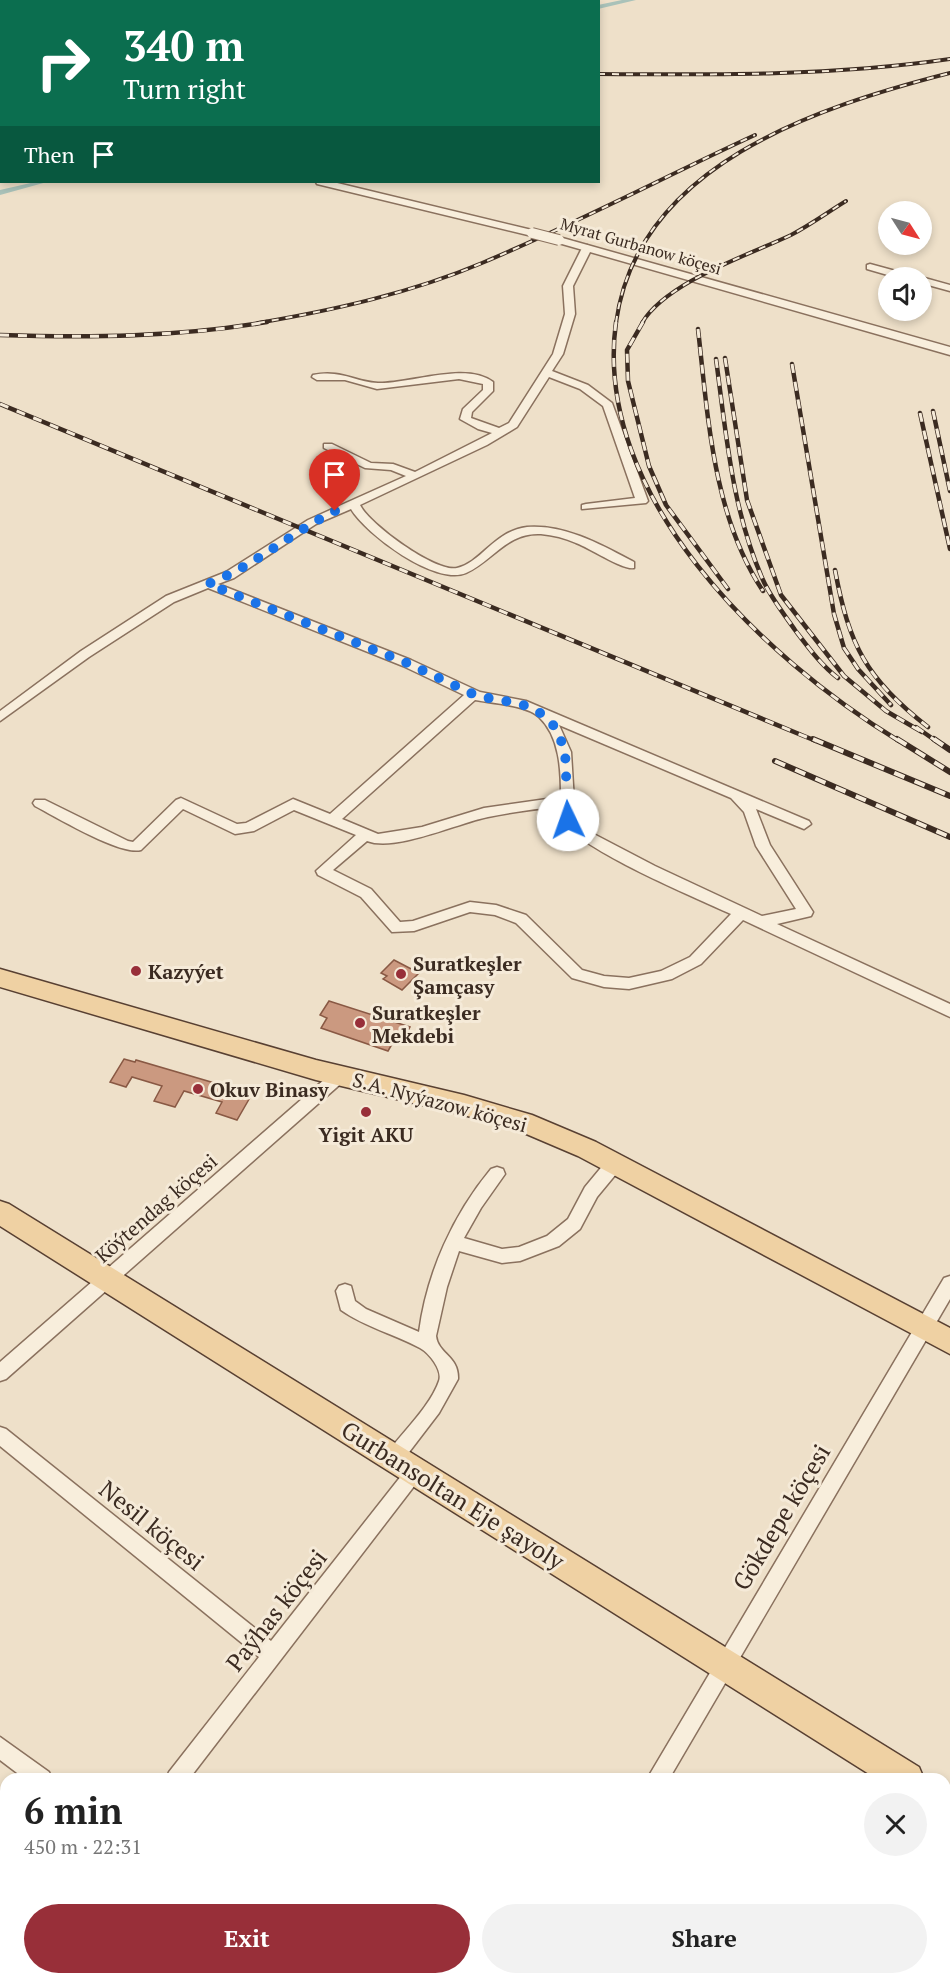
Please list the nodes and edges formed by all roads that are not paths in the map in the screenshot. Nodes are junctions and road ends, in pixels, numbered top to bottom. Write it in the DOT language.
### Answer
graph roads {
  1 [pos="325,183"];
  2 [pos="587,248"];
  3 [pos="870,267"];
  4 [pos="878,269"];
  5 [pos="932,283"];
  6 [pos="950,288"];
  7 [pos="950,351"];
  8 [pos="547,374"];
  9 [pos="317,377"];
  10 [pos="500,432"];
  11 [pos="328,446"];
  12 [pos="417,476"];
  13 [pos="354,504"];
  14 [pos="586,507"];
  15 [pos="630,565"];
  16 [pos="208,584"];
  17 [pos="473,694"];
  18 [pos="540,713"];
  19 [pos="0,717"];
  20 [pos="729,793"];
  21 [pos="567,801"];
  22 [pos="40,803"];
  23 [pos="332,820"];
  24 [pos="804,824"];
  25 [pos="365,835"];
  26 [pos="741,913"];
  27 [pos="760,922"];
  28 [pos="3,982"];
  29 [pos="950,1011"];
  30 [pos="339,1076"];
  31 [pos="615,1163"];
  32 [pos="497,1173"];
  33 [pos="0,1212"];
  34 [pos="453,1242"];
  35 [pos="107,1279"];
  36 [pos="950,1283"];
  37 [pos="345,1291"];
  38 [pos="924,1328"];
  39 [pos="950,1342"];
  40 [pos="429,1344"];
  41 [pos="0,1373"];
  42 [pos="0,1436"];
  43 [pos="405,1465"];
  44 [pos="273,1655"];
  45 [pos="725,1665"];
  46 [pos="0,1747"];
  47 [pos="34,1773"];
  48 [pos="181,1773"];
  49 [pos="661,1773"];
  50 [pos="897,1773"];
  1 -- 2 [label="street, Myrat Gurbanow köçesi, bridge"];
  2 -- 7 [label="street, Myrat Gurbanow köçesi"];
  2 -- 8 [label="street"];
  3 -- 4 [label="street"];
  5 -- 6 [label="street"];
  8 -- 10 [label="street"];
  8 -- 14 [label="street"];
  9 -- 10 [label="street"];
  10 -- 12 [label="street"];
  11 -- 12 [label="street"];
  12 -- 13 [label="street"];
  13 -- 15 [label="street"];
  13 -- 16 [label="street"];
  16 -- 17 [label="street"];
  16 -- 19 [label="street"];
  17 -- 18 [label="street"];
  17 -- 23 [label="street"];
  18 -- 20 [label="street"];
  18 -- 21 [label="street"];
  20 -- 24 [label="street"];
  20 -- 27 [label="street"];
  21 -- 25 [label="street"];
  21 -- 26 [label="street"];
  22 -- 23 [label="street"];
  23 -- 25 [label="street"];
  25 -- 26 [label="street"];
  26 -- 27 [label="street"];
  27 -- 29 [label="street"];
  28 -- 30 [label="main road, S.A. Nyýazow köçesi"];
  30 -- 31 [label="main road, S.A. Nyýazow köçesi"];
  30 -- 35 [label="street, Köýtendag köçesi"];
  31 -- 34 [label="street"];
  31 -- 38 [label="main road, S.A. Nyýazow köçesi"];
  32 -- 34 [label="street"];
  33 -- 35 [label="main road, Gurbansoltan Eje şayoly"];
  34 -- 40 [label="street"];
  35 -- 41 [label="street, Köýtendag köçesi"];
  35 -- 43 [label="main road, Gurbansoltan Eje şayoly"];
  36 -- 38 [label="street, Gökdepe köçesi"];
  37 -- 40 [label="street"];
  38 -- 39 [label="main road, S.A. Nyýazow köçesi"];
  38 -- 45 [label="street, Gökdepe köçesi"];
  40 -- 43 [label="street, Paýhas köçesi"];
  42 -- 44 [label="street, Nesil köçesi"];
  43 -- 44 [label="street, Paýhas köçesi"];
  43 -- 45 [label="main road, Gurbansoltan Eje şayoly"];
  44 -- 48 [label="street, Paýhas köçesi"];
  45 -- 49 [label="street, Gökdepe köçesi"];
  45 -- 50 [label="main road, Gurbansoltan Eje şayoly"];
  46 -- 47 [label="street"];
}
